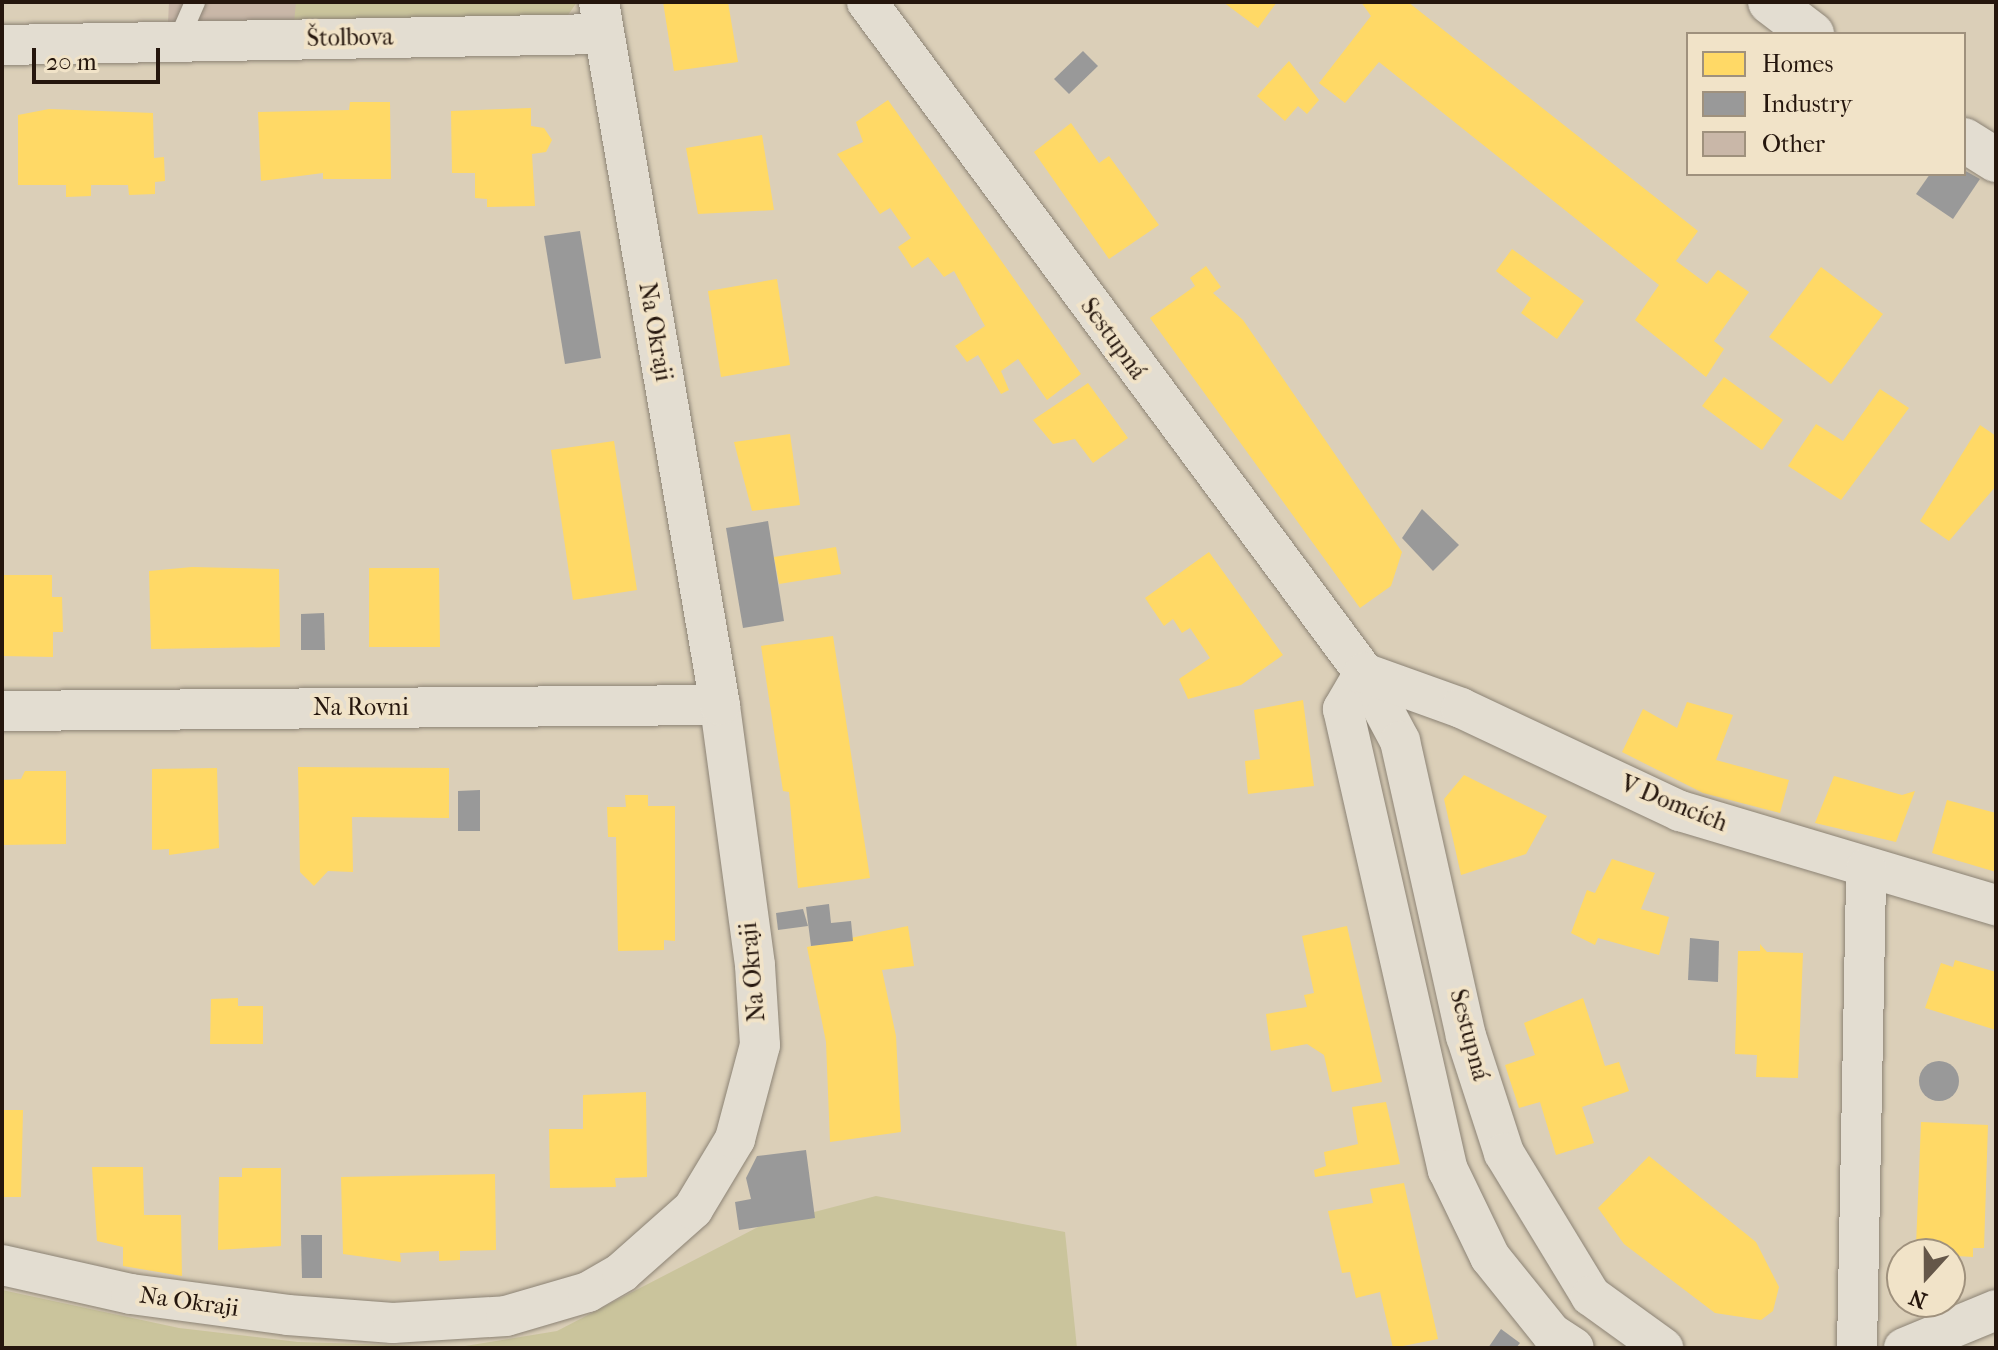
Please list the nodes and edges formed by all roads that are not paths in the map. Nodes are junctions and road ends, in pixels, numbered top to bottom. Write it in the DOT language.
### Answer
graph roads {
  1 [pos="195,2"];
  2 [pos="867,2"];
  3 [pos="601,18"];
  4 [pos="178,41"];
  5 [pos="2,45"];
  6 [pos="1966,141"];
  7 [pos="1996,160"];
  8 [pos="1364,673"];
  9 [pos="720,705"];
  10 [pos="2,711"];
  11 [pos="1866,868"];
  12 [pos="1996,905"];
  13 [pos="2,1265"];
  14 [pos="1996,1310"];
  15 [pos="1574,1348"];
  16 [pos="1663,1348"];
  17 [pos="1857,1348"];
  18 [pos="1904,1348"];
  1 -- 4 [label="lane"];
  2 -- 8 [label="street, Sestupná"];
  3 -- 4 [label="street, Štolbova"];
  3 -- 9 [label="street, Na Okraji"];
  4 -- 5 [label="street, Štolbova"];
  6 -- 7 [label="street"];
  8 -- 11 [label="street, V Domcích"];
  8 -- 15 [label="street, Sestupná"];
  8 -- 16 [label="street, Sestupná"];
  9 -- 10 [label="street, Na Rovni"];
  9 -- 13 [label="street, Na Okraji"];
  11 -- 12 [label="street, V Domcích"];
  11 -- 17 [label="street"];
  14 -- 18 [label="street"];
}
